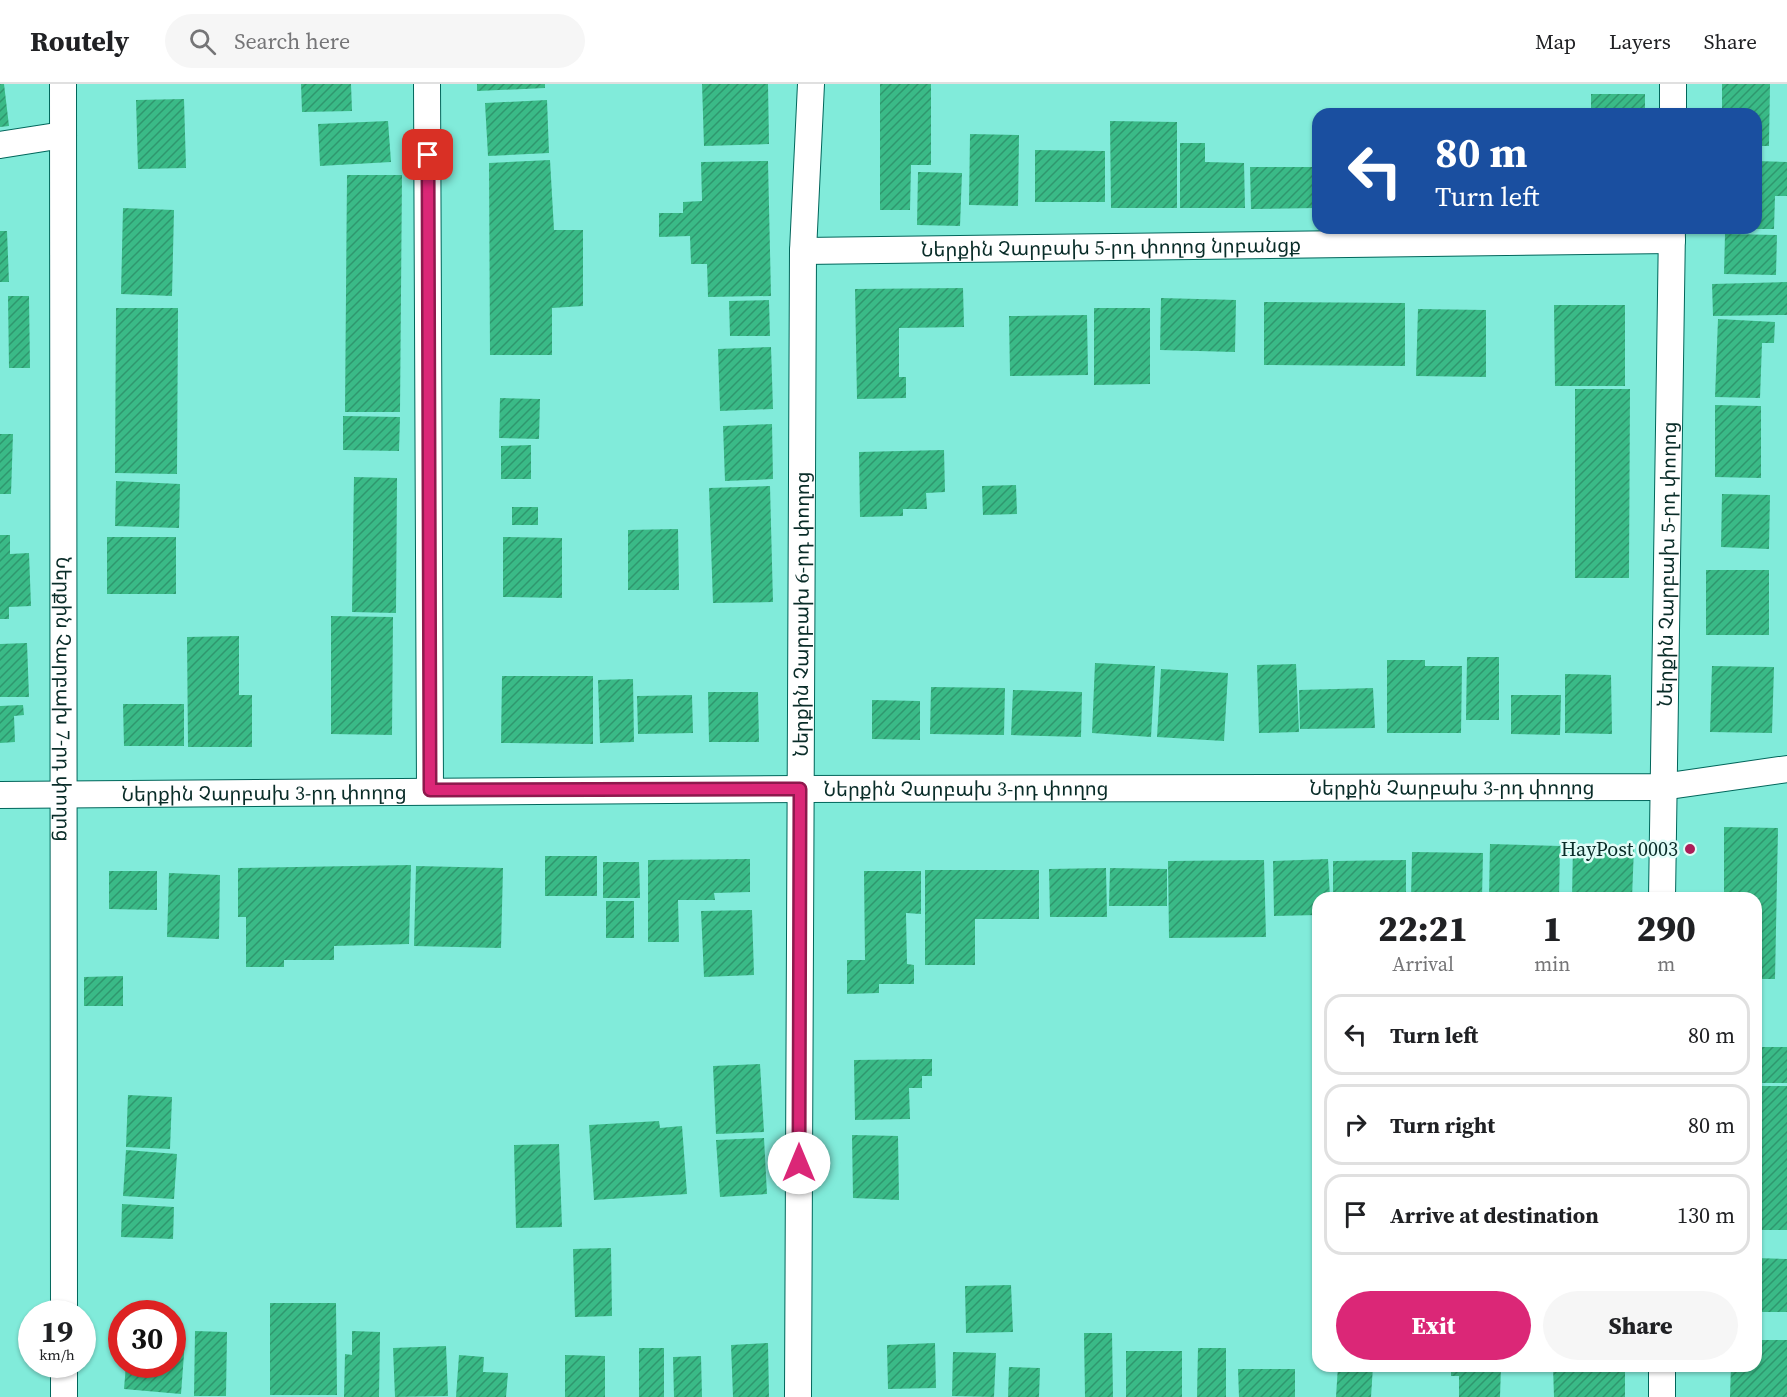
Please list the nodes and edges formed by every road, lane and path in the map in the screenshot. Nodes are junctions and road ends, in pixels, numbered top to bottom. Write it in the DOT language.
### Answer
graph roads {
  1 [pos="63,84"];
  2 [pos="428,84"];
  3 [pos="811,84"];
  4 [pos="1673,84"];
  5 [pos="1673,108"];
  6 [pos="63,135"];
  7 [pos="0,145"];
  8 [pos="1672,234"];
  9 [pos="803,251"];
  10 [pos="1787,769"];
  11 [pos="1662,787"];
  12 [pos="800,789"];
  13 [pos="430,790"];
  14 [pos="64,794"];
  15 [pos="0,795"];
  16 [pos="1662,892"];
  17 [pos="64,1300"];
  18 [pos="1662,1372"];
  19 [pos="64,1378"];
  20 [pos="64,1397"];
  21 [pos="798,1397"];
  22 [pos="1662,1397"];
  1 -- 6 [label="street, Ներքին Չարբախ 7-րդ փողոց"];
  2 -- 13 [label="street"];
  3 -- 9 [label="street, Ներքին Չարբախ 6-րդ փողոց"];
  4 -- 5 [label="street"];
  6 -- 7 [label="street"];
  6 -- 14 [label="street, Ներքին Չարբախ 7-րդ փողոց"];
  8 -- 9 [label="street, Ներքին Չարբախ 5-րդ փողոց նրբանցք"];
  8 -- 11 [label="street, Ներքին Չարբախ 5-րդ փողոց"];
  9 -- 12 [label="street, Ներքին Չարբախ 6-րդ փողոց"];
  10 -- 11 [label="street, Ներքին Չարբախ 3-րդ փողոց"];
  11 -- 12 [label="street, Ներքին Չարբախ 3-րդ փողոց"];
  11 -- 16 [label="street, Ներքին Չարբախ 5-րդ փողոց"];
  12 -- 13 [label="street, Ներքին Չարբախ 3-րդ փողոց"];
  12 -- 21 [label="street, Ներքին Չարբախ 6-րդ փողոց"];
  13 -- 14 [label="street, Ներքին Չարբախ 3-րդ փողոց"];
  14 -- 15 [label="street, Ներքին Չարբախ 3-րդ փողոց"];
  14 -- 17 [label="street, Ներքին Չարբախ 7-րդ փողոց"];
  18 -- 22 [label="street"];
  19 -- 20 [label="street"];
}
